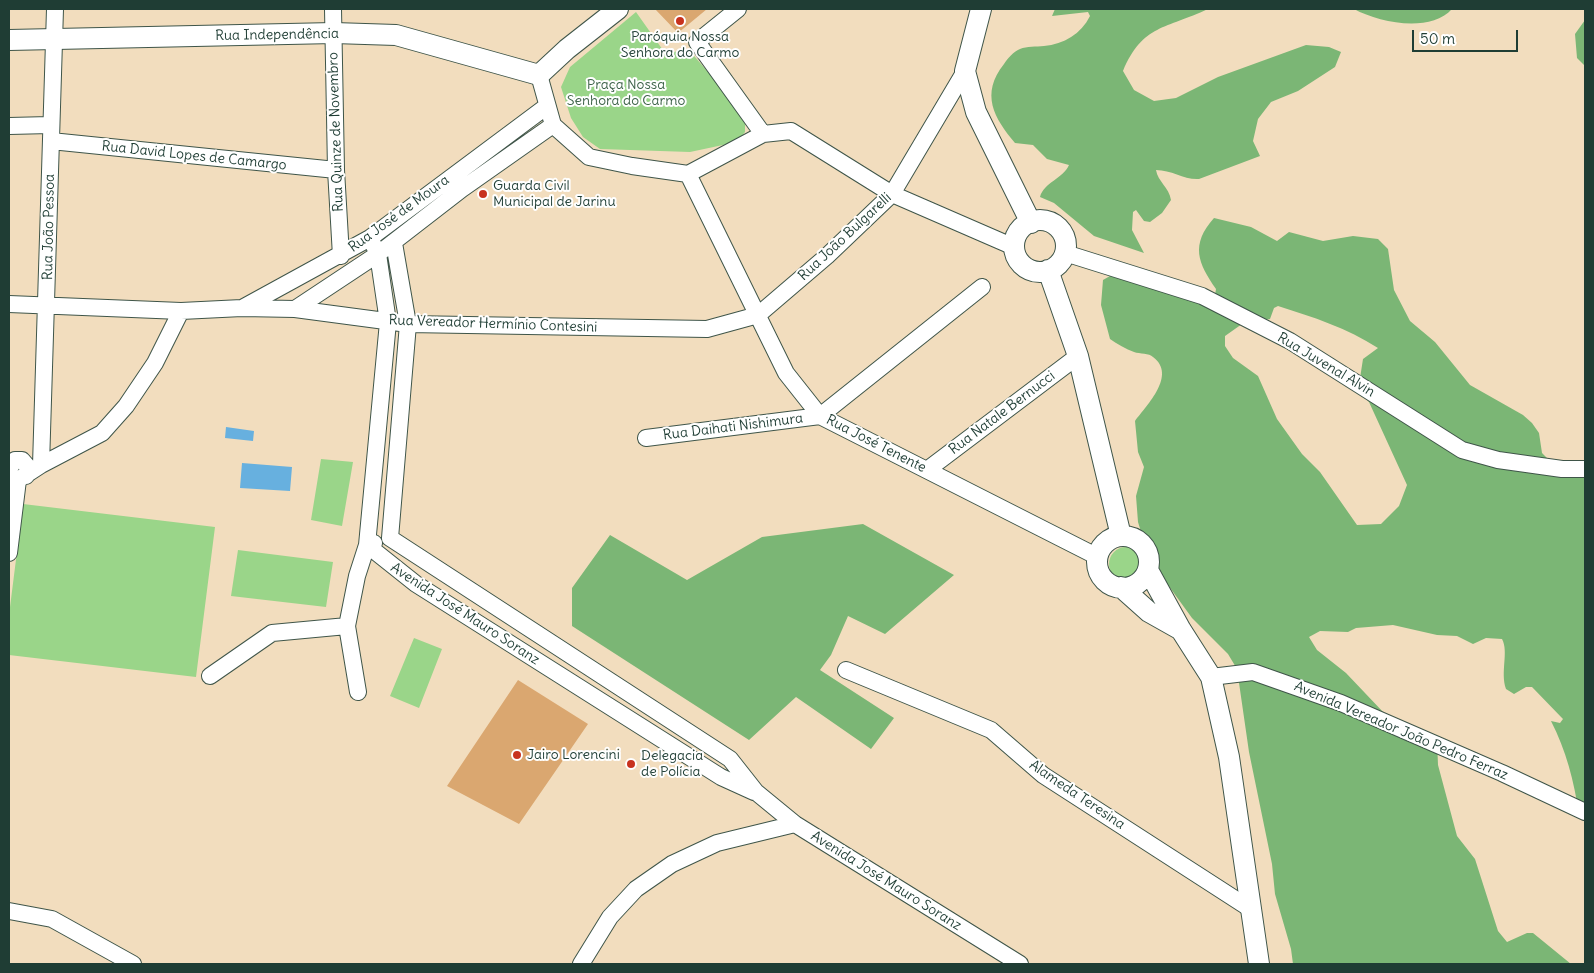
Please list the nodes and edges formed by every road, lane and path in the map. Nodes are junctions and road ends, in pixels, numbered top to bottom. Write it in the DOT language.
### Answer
graph roads {
  1 [pos="55,9"];
  2 [pos="333,9"];
  3 [pos="618,9"];
  4 [pos="738,9"];
  5 [pos="981,9"];
  6 [pos="334,33"];
  7 [pos="9,40"];
  8 [pos="54,40"];
  9 [pos="965,71"];
  10 [pos="539,76"];
  11 [pos="547,106"];
  12 [pos="11,124"];
  13 [pos="553,124"];
  14 [pos="51,133"];
  15 [pos="763,134"];
  16 [pos="336,170"];
  17 [pos="688,174"];
  18 [pos="453,175"];
  19 [pos="462,190"];
  20 [pos="892,194"];
  21 [pos="1031,222"];
  22 [pos="370,238"];
  23 [pos="394,243"];
  24 [pos="1014,247"];
  25 [pos="1065,253"];
  26 [pos="378,254"];
  27 [pos="341,256"];
  28 [pos="1048,270"];
  29 [pos="982,287"];
  30 [pos="9,304"];
  31 [pos="47,305"];
  32 [pos="242,308"];
  33 [pos="294,309"];
  34 [pos="181,311"];
  35 [pos="758,315"];
  36 [pos="388,322"];
  37 [pos="408,324"];
  38 [pos="1078,356"];
  39 [pos="820,416"];
  40 [pos="646,438"];
  41 [pos="42,446"];
  42 [pos="41,465"];
  43 [pos="1585,469"];
  44 [pos="927,470"];
  45 [pos="17,471"];
  46 [pos="1121,536"];
  47 [pos="390,538"];
  48 [pos="366,545"];
  49 [pos="9,553"];
  50 [pos="1098,557"];
  51 [pos="1148,570"];
  52 [pos="1121,587"];
  53 [pos="347,626"];
  54 [pos="1181,630"];
  55 [pos="846,670"];
  56 [pos="210,676"];
  57 [pos="1211,677"];
  58 [pos="358,692"];
  59 [pos="756,792"];
  60 [pos="1585,812"];
  61 [pos="795,824"];
  62 [pos="1249,908"];
  63 [pos="9,911"];
  64 [pos="133,964"];
  65 [pos="581,964"];
  66 [pos="1020,964"];
  67 [pos="1258,964"];
  1 -- 8 [label="street, Rua João Pessoa"];
  2 -- 6 [label="street, Rua Quinze de Novembro"];
  3 -- 10 [label="main road"];
  4 -- 15 [label="street"];
  5 -- 9 [label="main road"];
  6 -- 8 [label="main road, Rua Independência"];
  6 -- 10 [label="main road, Rua Independência"];
  6 -- 16 [label="street, Rua Quinze de Novembro"];
  7 -- 8 [label="main road, Rua Independência"];
  8 -- 14 [label="street, Rua João Pessoa"];
  9 -- 20 [label="street, Rua João Bulgarelli"];
  9 -- 21 [label="main road"];
  10 -- 11 [label="street"];
  11 -- 13 [label="street"];
  11 -- 18 [label="street, Rua José de Moura"];
  12 -- 14 [label="street, Rua David Lopes de Camargo"];
  13 -- 17 [label="street"];
  13 -- 19 [label="street, Rua José de Moura"];
  14 -- 16 [label="street, Rua David Lopes de Camargo"];
  14 -- 31 [label="street, Rua João Pessoa"];
  15 -- 17 [label="street"];
  15 -- 20 [label="street"];
  16 -- 27 [label="street, Rua Quinze de Novembro"];
  17 -- 35 [label="street, Rua José Tenente"];
  18 -- 19 [label="street"];
  18 -- 22 [label="street, Rua José de Moura"];
  19 -- 23 [label="street, Rua José de Moura"];
  20 -- 24 [label="street"];
  20 -- 35 [label="street, Rua João Bulgarelli"];
  21 -- 24 [label="main road"];
  21 -- 25 [label="main road"];
  22 -- 26 [label="street"];
  22 -- 27 [label="street, Rua José de Moura"];
  23 -- 26 [label="street, Rua José de Moura"];
  23 -- 37 [label="street"];
  24 -- 28 [label="main road"];
  25 -- 28 [label="main road"];
  25 -- 43 [label="street, Rua Juvenal Alvin"];
  26 -- 33 [label="street, Rua José de Moura"];
  26 -- 36 [label="street"];
  27 -- 32 [label="street, Rua José de Moura"];
  28 -- 38 [label="main road"];
  29 -- 39 [label="street"];
  30 -- 31 [label="street, Rua Vereador Hermínio Contesini"];
  31 -- 34 [label="street, Rua Vereador Hermínio Contesini"];
  31 -- 41 [label="street, Rua João Pessoa"];
  32 -- 33 [label="street, Rua Vereador Hermínio Contesini"];
  32 -- 34 [label="street, Rua Vereador Hermínio Contesini"];
  33 -- 36 [label="street, Rua Vereador Hermínio Contesini"];
  34 -- 42 [label="street"];
  35 -- 37 [label="street, Rua Vereador Hermínio Contesini"];
  35 -- 39 [label="street, Rua José Tenente"];
  36 -- 37 [label="street, Rua Vereador Hermínio Contesini"];
  36 -- 48 [label="street"];
  37 -- 47 [label="street"];
  38 -- 44 [label="street, Rua Natale Bernucci"];
  38 -- 46 [label="main road"];
  39 -- 40 [label="street, Rua Daihati Nishimura"];
  39 -- 44 [label="street, Rua José Tenente"];
  41 -- 42 [label="street, Rua João Pessoa"];
  41 -- 45 [label="street"];
  42 -- 45 [label="street"];
  44 -- 50 [label="street, Rua José Tenente"];
  45 -- 49 [label="street"];
  46 -- 50 [label="main road"];
  46 -- 51 [label="main road"];
  47 -- 48 [label="street"];
  47 -- 59 [label="street, Avenida José Mauro Soranz"];
  48 -- 53 [label="street"];
  48 -- 59 [label="street, Avenida José Mauro Soranz"];
  50 -- 52 [label="main road"];
  51 -- 52 [label="main road"];
  51 -- 54 [label="main road"];
  52 -- 54 [label="main road"];
  53 -- 56 [label="street"];
  53 -- 58 [label="street"];
  54 -- 57 [label="main road"];
  55 -- 62 [label="street, Alameda Teresina"];
  57 -- 60 [label="street, Avenida Vereador João Pedro Ferraz"];
  57 -- 62 [label="main road"];
  59 -- 61 [label="street, Avenida José Mauro Soranz"];
  61 -- 65 [label="street"];
  61 -- 66 [label="street, Avenida José Mauro Soranz"];
  62 -- 67 [label="main road"];
  63 -- 64 [label="street"];
}
